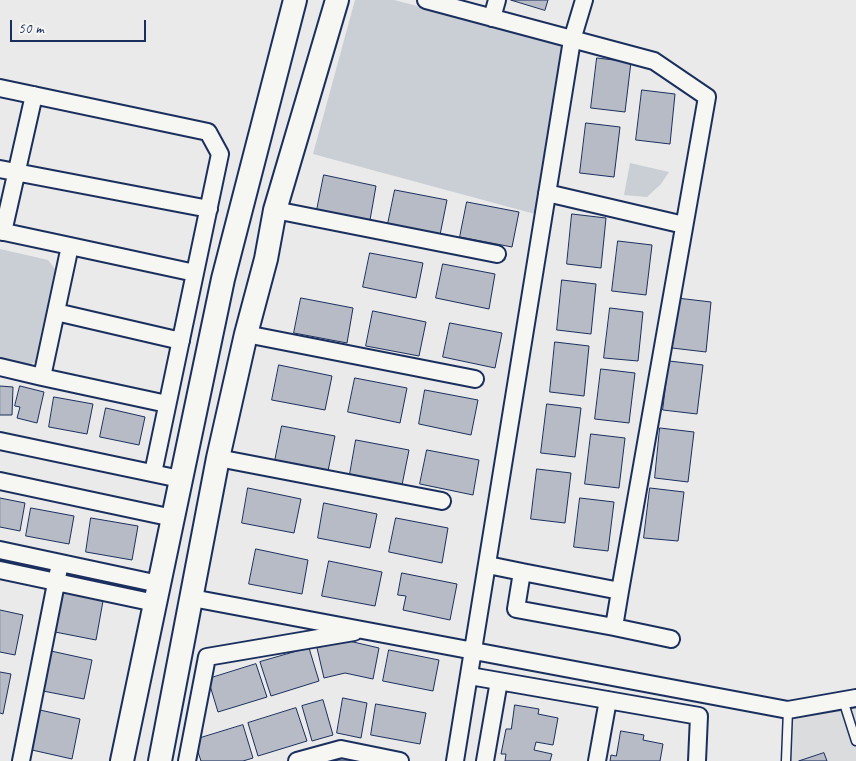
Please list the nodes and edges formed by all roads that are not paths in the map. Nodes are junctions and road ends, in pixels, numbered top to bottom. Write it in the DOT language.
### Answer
graph roads {
  1 [pos="295,0"];
  2 [pos="337,0"];
  3 [pos="427,0"];
  4 [pos="497,0"];
  5 [pos="584,0"];
  6 [pos="492,18"];
  7 [pos="572,40"];
  8 [pos="0,88"];
  9 [pos="34,95"];
  10 [pos="0,170"];
  11 [pos="18,173"];
  12 [pos="548,192"];
  13 [pos="209,209"];
  14 [pos="275,210"];
  15 [pos="684,226"];
  16 [pos="1,232"];
  17 [pos="70,246"];
  18 [pos="497,254"];
  19 [pos="195,273"];
  20 [pos="56,312"];
  21 [pos="246,334"];
  22 [pos="181,341"];
  23 [pos="0,368"];
  24 [pos="42,377"];
  25 [pos="476,379"];
  26 [pos="167,404"];
  27 [pos="0,441"];
  28 [pos="218,458"];
  29 [pos="153,473"];
  30 [pos="180,480"];
  31 [pos="0,481"];
  32 [pos="442,500"];
  33 [pos="173,518"];
  34 [pos="0,550"];
  35 [pos="60,563"];
  36 [pos="488,565"];
  37 [pos="0,570"];
  38 [pos="522,572"];
  39 [pos="56,582"];
  40 [pos="620,591"];
  41 [pos="157,593"];
  42 [pos="192,598"];
  43 [pos="614,627"];
  44 [pos="366,630"];
  45 [pos="671,639"];
  46 [pos="474,650"];
  47 [pos="470,676"];
  48 [pos="499,681"];
  49 [pos="849,699"];
  50 [pos="608,700"];
  51 [pos="788,710"];
  52 [pos="856,741"];
  53 [pos="21,761"];
  54 [pos="122,761"];
  55 [pos="160,761"];
  56 [pos="187,761"];
  57 [pos="297,761"];
  58 [pos="400,761"];
  59 [pos="456,761"];
  60 [pos="485,761"];
  61 [pos="597,761"];
  62 [pos="697,761"];
  63 [pos="786,761"];
  1 -- 30 [label="main road"];
  2 -- 14 [label="main road"];
  3 -- 6 [label="street"];
  4 -- 6 [label="street"];
  5 -- 7 [label="street"];
  6 -- 7 [label="street"];
  7 -- 12 [label="street"];
  7 -- 15 [label="street"];
  8 -- 9 [label="street"];
  9 -- 11 [label="street"];
  9 -- 13 [label="street"];
  10 -- 11 [label="street"];
  11 -- 13 [label="street"];
  11 -- 16 [label="street"];
  12 -- 15 [label="street"];
  12 -- 36 [label="street"];
  13 -- 19 [label="street"];
  14 -- 18 [label="street"];
  14 -- 21 [label="main road"];
  15 -- 40 [label="street"];
  16 -- 17 [label="street"];
  17 -- 19 [label="street"];
  17 -- 20 [label="street"];
  19 -- 22 [label="street"];
  20 -- 22 [label="street"];
  20 -- 24 [label="street"];
  21 -- 25 [label="street"];
  21 -- 28 [label="main road"];
  22 -- 26 [label="street"];
  23 -- 24 [label="street"];
  24 -- 26 [label="street"];
  26 -- 29 [label="street"];
  27 -- 29 [label="street"];
  28 -- 32 [label="street"];
  28 -- 42 [label="main road"];
  29 -- 30 [label="street"];
  30 -- 33 [label="main road"];
  31 -- 33 [label="street"];
  33 -- 41 [label="main road"];
  34 -- 35 [label="street"];
  35 -- 39 [label="street"];
  35 -- 41 [label="street"];
  36 -- 38 [label="street"];
  36 -- 46 [label="street"];
  37 -- 39 [label="street"];
  38 -- 40 [label="street"];
  38 -- 43 [label="street"];
  39 -- 41 [label="street"];
  39 -- 53 [label="street"];
  40 -- 43 [label="street"];
  41 -- 54 [label="main road"];
  42 -- 44 [label="street"];
  42 -- 55 [label="main road"];
  43 -- 45 [label="street"];
  44 -- 46 [label="street"];
  44 -- 56 [label="street"];
  46 -- 47 [label="street"];
  46 -- 51 [label="street"];
  47 -- 48 [label="street"];
  47 -- 59 [label="street"];
  48 -- 50 [label="street"];
  48 -- 60 [label="street"];
  49 -- 51 [label="street"];
  49 -- 52 [label="lane"];
  50 -- 61 [label="street"];
  50 -- 62 [label="street"];
  51 -- 63 [label="lane"];
  57 -- 58 [label="street"];
}
